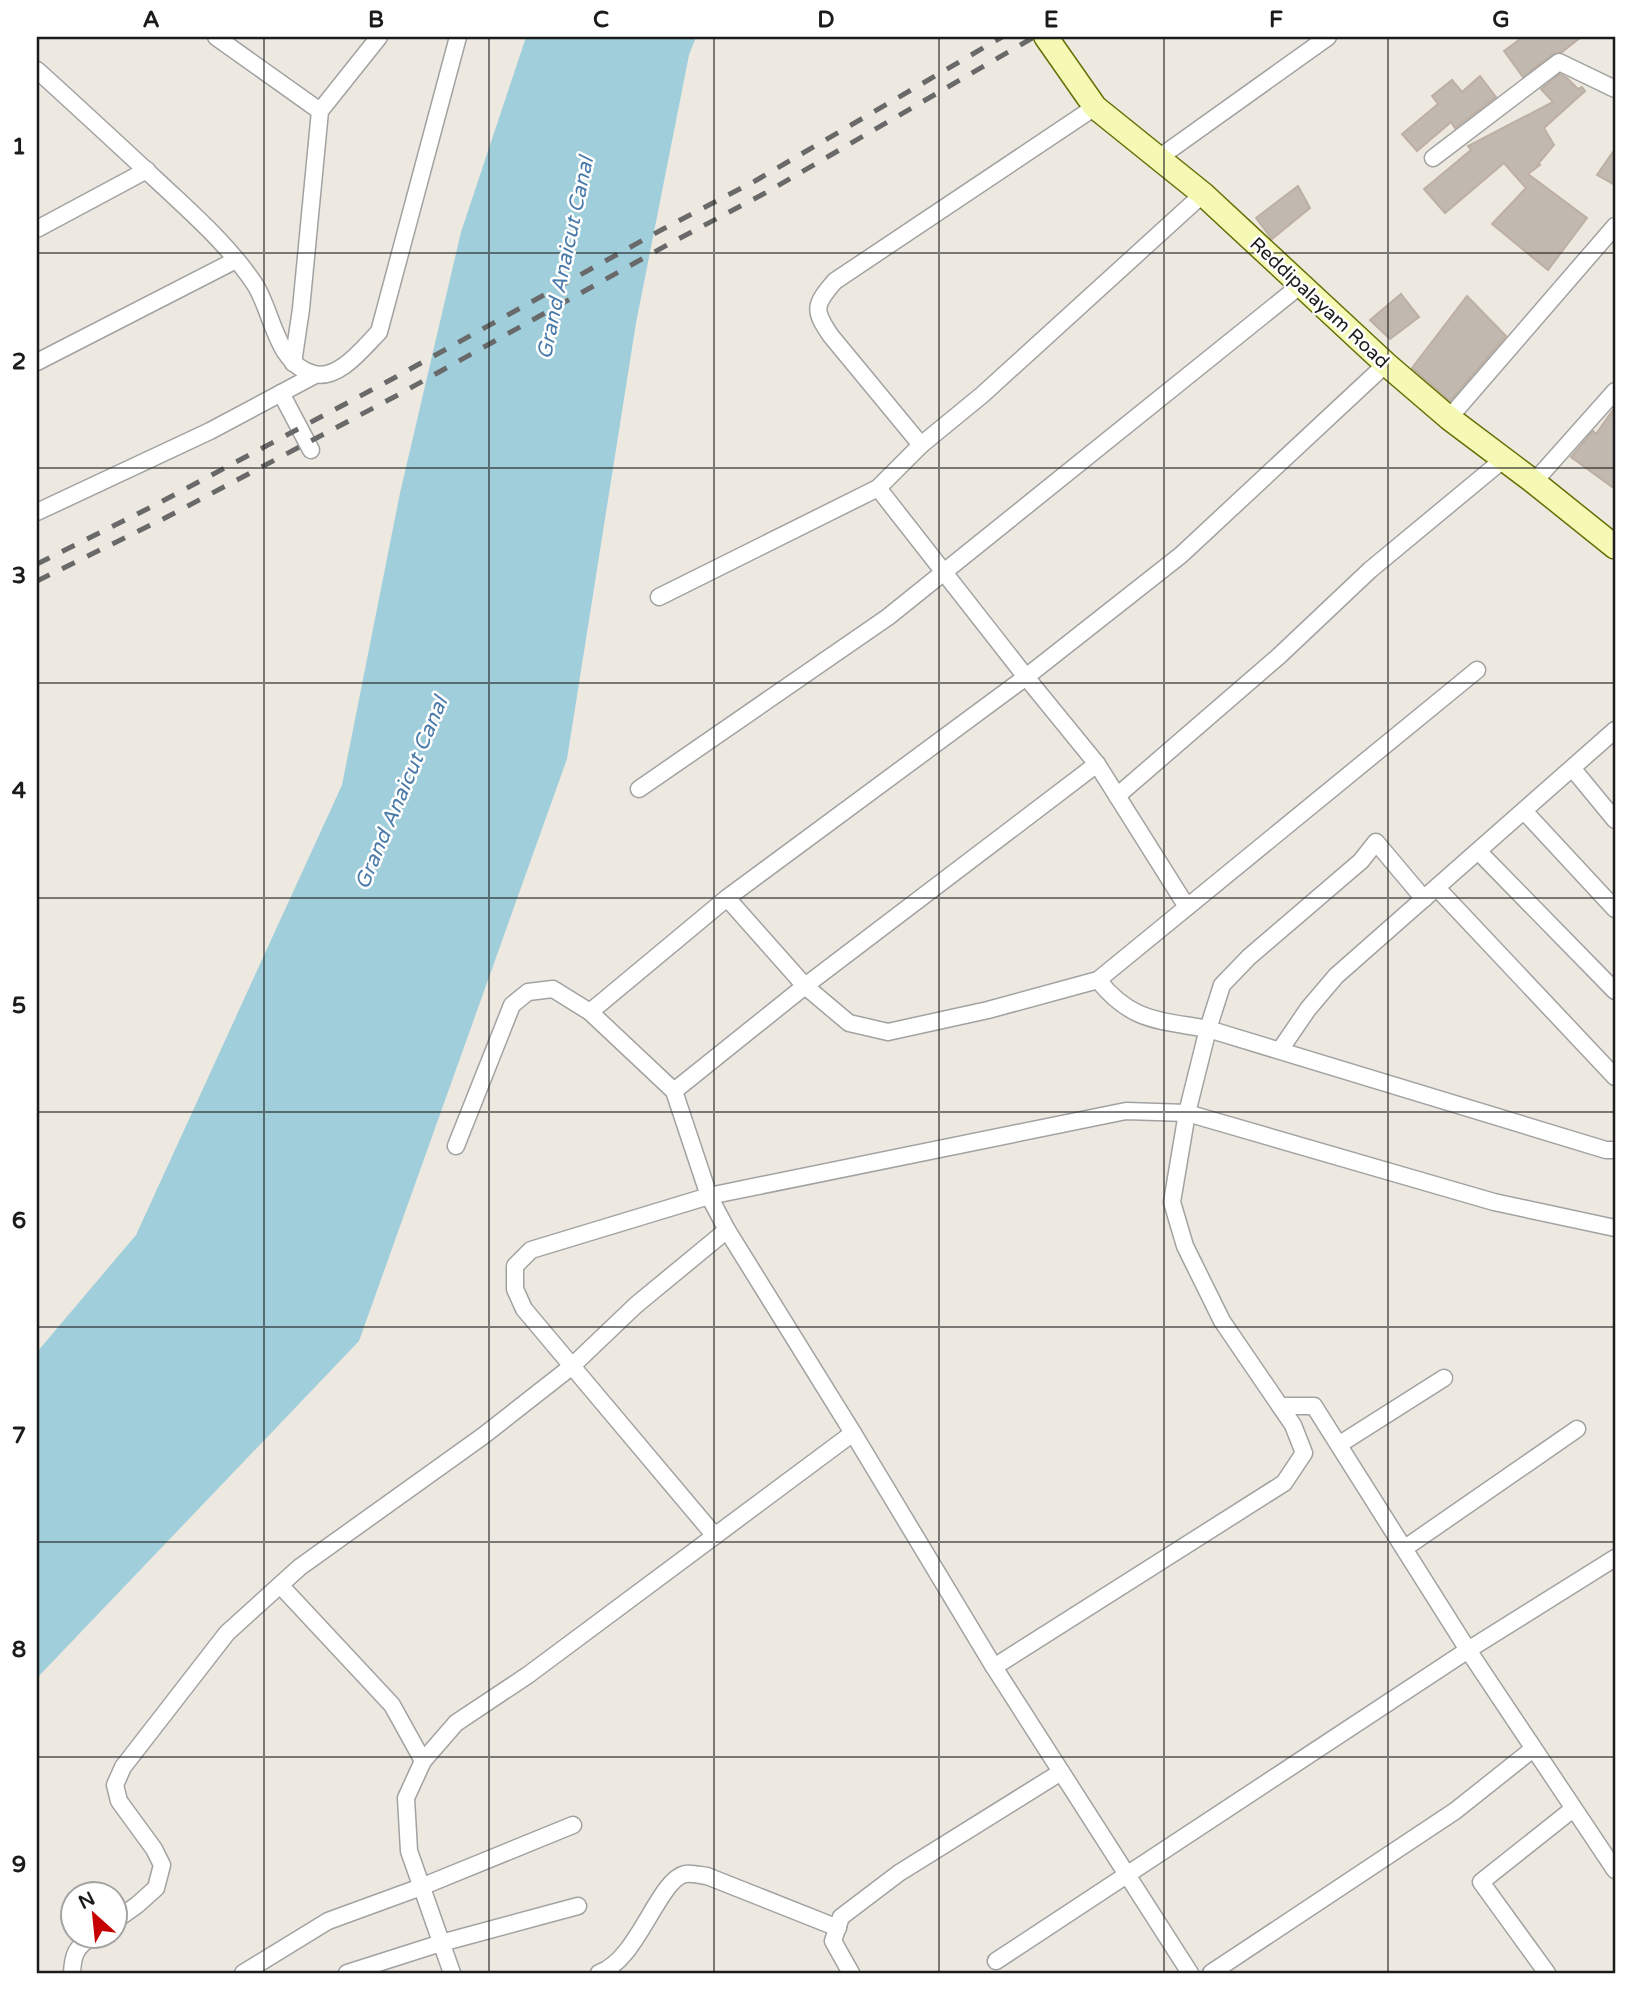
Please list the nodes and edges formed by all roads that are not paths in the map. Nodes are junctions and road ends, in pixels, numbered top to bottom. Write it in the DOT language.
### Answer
graph roads {
  1 [pos="216,37"];
  2 [pos="379,37"];
  3 [pos="458,37"];
  4 [pos="1046,37"];
  5 [pos="1328,37"];
  6 [pos="37,70"];
  7 [pos="1615,89"];
  8 [pos="1095,107"];
  9 [pos="320,111"];
  10 [pos="1160,157"];
  11 [pos="1433,158"];
  12 [pos="146,170"];
  13 [pos="1203,194"];
  14 [pos="1615,226"];
  15 [pos="37,229"];
  16 [pos="236,260"];
  17 [pos="1302,284"];
  18 [pos="37,362"];
  19 [pos="293,363"];
  20 [pos="1386,364"];
  21 [pos="315,375"];
  22 [pos="1615,391"];
  23 [pos="281,393"];
  24 [pos="1449,418"];
  25 [pos="921,444"];
  26 [pos="311,450"];
  27 [pos="1504,459"];
  28 [pos="1534,482"];
  29 [pos="878,488"];
  30 [pos="37,512"];
  31 [pos="1615,547"];
  32 [pos="943,574"];
  33 [pos="659,597"];
  34 [pos="1477,670"];
  35 [pos="1026,677"];
  36 [pos="1615,730"];
  37 [pos="1097,764"];
  38 [pos="1573,769"];
  39 [pos="639,789"];
  40 [pos="1117,796"];
  41 [pos="1524,811"];
  42 [pos="1615,820"];
  43 [pos="1478,851"];
  44 [pos="1437,888"];
  45 [pos="727,898"];
  46 [pos="1424,899"];
  47 [pos="1187,907"];
  48 [pos="1615,909"];
  49 [pos="1098,980"];
  50 [pos="805,986"];
  51 [pos="1615,991"];
  52 [pos="590,1012"];
  53 [pos="1208,1029"];
  54 [pos="1280,1051"];
  55 [pos="1615,1077"];
  56 [pos="674,1091"];
  57 [pos="1187,1113"];
  58 [pos="456,1146"];
  59 [pos="1615,1150"];
  60 [pos="709,1196"];
  61 [pos="1615,1228"];
  62 [pos="727,1230"];
  63 [pos="571,1367"];
  64 [pos="1444,1378"];
  65 [pos="1280,1406"];
  66 [pos="1577,1429"];
  67 [pos="853,1433"];
  68 [pos="1340,1444"];
  69 [pos="715,1536"];
  70 [pos="1405,1548"];
  71 [pos="1615,1558"];
  72 [pos="281,1585"];
  73 [pos="1468,1650"];
  74 [pos="994,1667"];
  75 [pos="1533,1749"];
  76 [pos="423,1760"];
  77 [pos="1061,1772"];
  78 [pos="1573,1809"];
  79 [pos="573,1825"];
  80 [pos="1615,1870"];
  81 [pos="1127,1875"];
  82 [pos="421,1886"];
  83 [pos="578,1906"];
  84 [pos="130,1911"];
  85 [pos="838,1928"];
  86 [pos="441,1943"];
  87 [pos="75,1951"];
  88 [pos="996,1961"];
  89 [pos="72,1973"];
  90 [pos="243,1973"];
  91 [pos="347,1973"];
  92 [pos="452,1973"];
  93 [pos="599,1973"];
  94 [pos="851,1973"];
  95 [pos="1190,1973"];
  96 [pos="1211,1973"];
  97 [pos="1547,1973"];
  1 -- 9 [label="street"];
  2 -- 9 [label="street"];
  3 -- 21 [label="street"];
  4 -- 8 [label="street, Reddipalayam Road"];
  5 -- 10 [label="street"];
  6 -- 12 [label="street"];
  7 -- 11 [label="street"];
  8 -- 10 [label="street, Reddipalayam Road"];
  8 -- 25 [label="street"];
  9 -- 19 [label="street"];
  10 -- 13 [label="street, Reddipalayam Road"];
  12 -- 15 [label="street"];
  12 -- 16 [label="street"];
  13 -- 17 [label="street, Reddipalayam Road"];
  13 -- 25 [label="street"];
  14 -- 24 [label="street"];
  16 -- 18 [label="street"];
  16 -- 19 [label="street"];
  17 -- 20 [label="street, Reddipalayam Road"];
  17 -- 32 [label="street"];
  19 -- 21 [label="street"];
  20 -- 24 [label="street, Reddipalayam Road"];
  20 -- 35 [label="street"];
  21 -- 23 [label="street"];
  22 -- 28 [label="street"];
  23 -- 26 [label="street"];
  23 -- 30 [label="street"];
  24 -- 27 [label="street, Reddipalayam Road"];
  25 -- 29 [label="street"];
  27 -- 28 [label="street, Reddipalayam Road"];
  27 -- 40 [label="street"];
  28 -- 31 [label="street, Reddipalayam Road"];
  29 -- 32 [label="street"];
  29 -- 33 [label="street"];
  32 -- 35 [label="street"];
  32 -- 39 [label="street"];
  34 -- 47 [label="street"];
  35 -- 37 [label="street"];
  35 -- 45 [label="street"];
  36 -- 38 [label="street"];
  37 -- 40 [label="street"];
  37 -- 50 [label="street"];
  38 -- 41 [label="street"];
  38 -- 42 [label="street"];
  40 -- 47 [label="street"];
  41 -- 43 [label="street"];
  41 -- 48 [label="street"];
  43 -- 44 [label="street"];
  43 -- 51 [label="street"];
  44 -- 46 [label="street"];
  44 -- 55 [label="street"];
  45 -- 50 [label="street"];
  45 -- 52 [label="street"];
  46 -- 53 [label="street"];
  46 -- 54 [label="street"];
  47 -- 49 [label="street"];
  49 -- 50 [label="street"];
  49 -- 53 [label="street"];
  50 -- 56 [label="street"];
  52 -- 56 [label="street"];
  52 -- 58 [label="street"];
  53 -- 54 [label="street"];
  53 -- 57 [label="street"];
  54 -- 59 [label="street"];
  56 -- 60 [label="street"];
  57 -- 60 [label="street"];
  57 -- 61 [label="street"];
  57 -- 65 [label="street"];
  60 -- 62 [label="street"];
  60 -- 63 [label="street"];
  62 -- 63 [label="street"];
  62 -- 67 [label="street"];
  63 -- 69 [label="street"];
  63 -- 72 [label="street"];
  64 -- 68 [label="street"];
  65 -- 68 [label="street"];
  65 -- 74 [label="street"];
  66 -- 70 [label="street"];
  67 -- 69 [label="street"];
  67 -- 74 [label="street"];
  68 -- 70 [label="street"];
  69 -- 76 [label="street"];
  70 -- 73 [label="street"];
  71 -- 73 [label="street"];
  72 -- 76 [label="street"];
  72 -- 84 [label="street"];
  73 -- 75 [label="street"];
  73 -- 81 [label="street"];
  74 -- 77 [label="street"];
  75 -- 78 [label="street"];
  75 -- 96 [label="street"];
  76 -- 82 [label="street"];
  77 -- 81 [label="street"];
  77 -- 85 [label="street"];
  78 -- 80 [label="street"];
  78 -- 97 [label="street"];
  79 -- 82 [label="street"];
  81 -- 88 [label="street"];
  81 -- 95 [label="street"];
  82 -- 86 [label="street"];
  82 -- 90 [label="street"];
  83 -- 86 [label="street"];
  85 -- 93 [label="street"];
  85 -- 94 [label="street"];
  86 -- 91 [label="street"];
  86 -- 92 [label="street"];
  87 -- 89 [label="street"];
}
